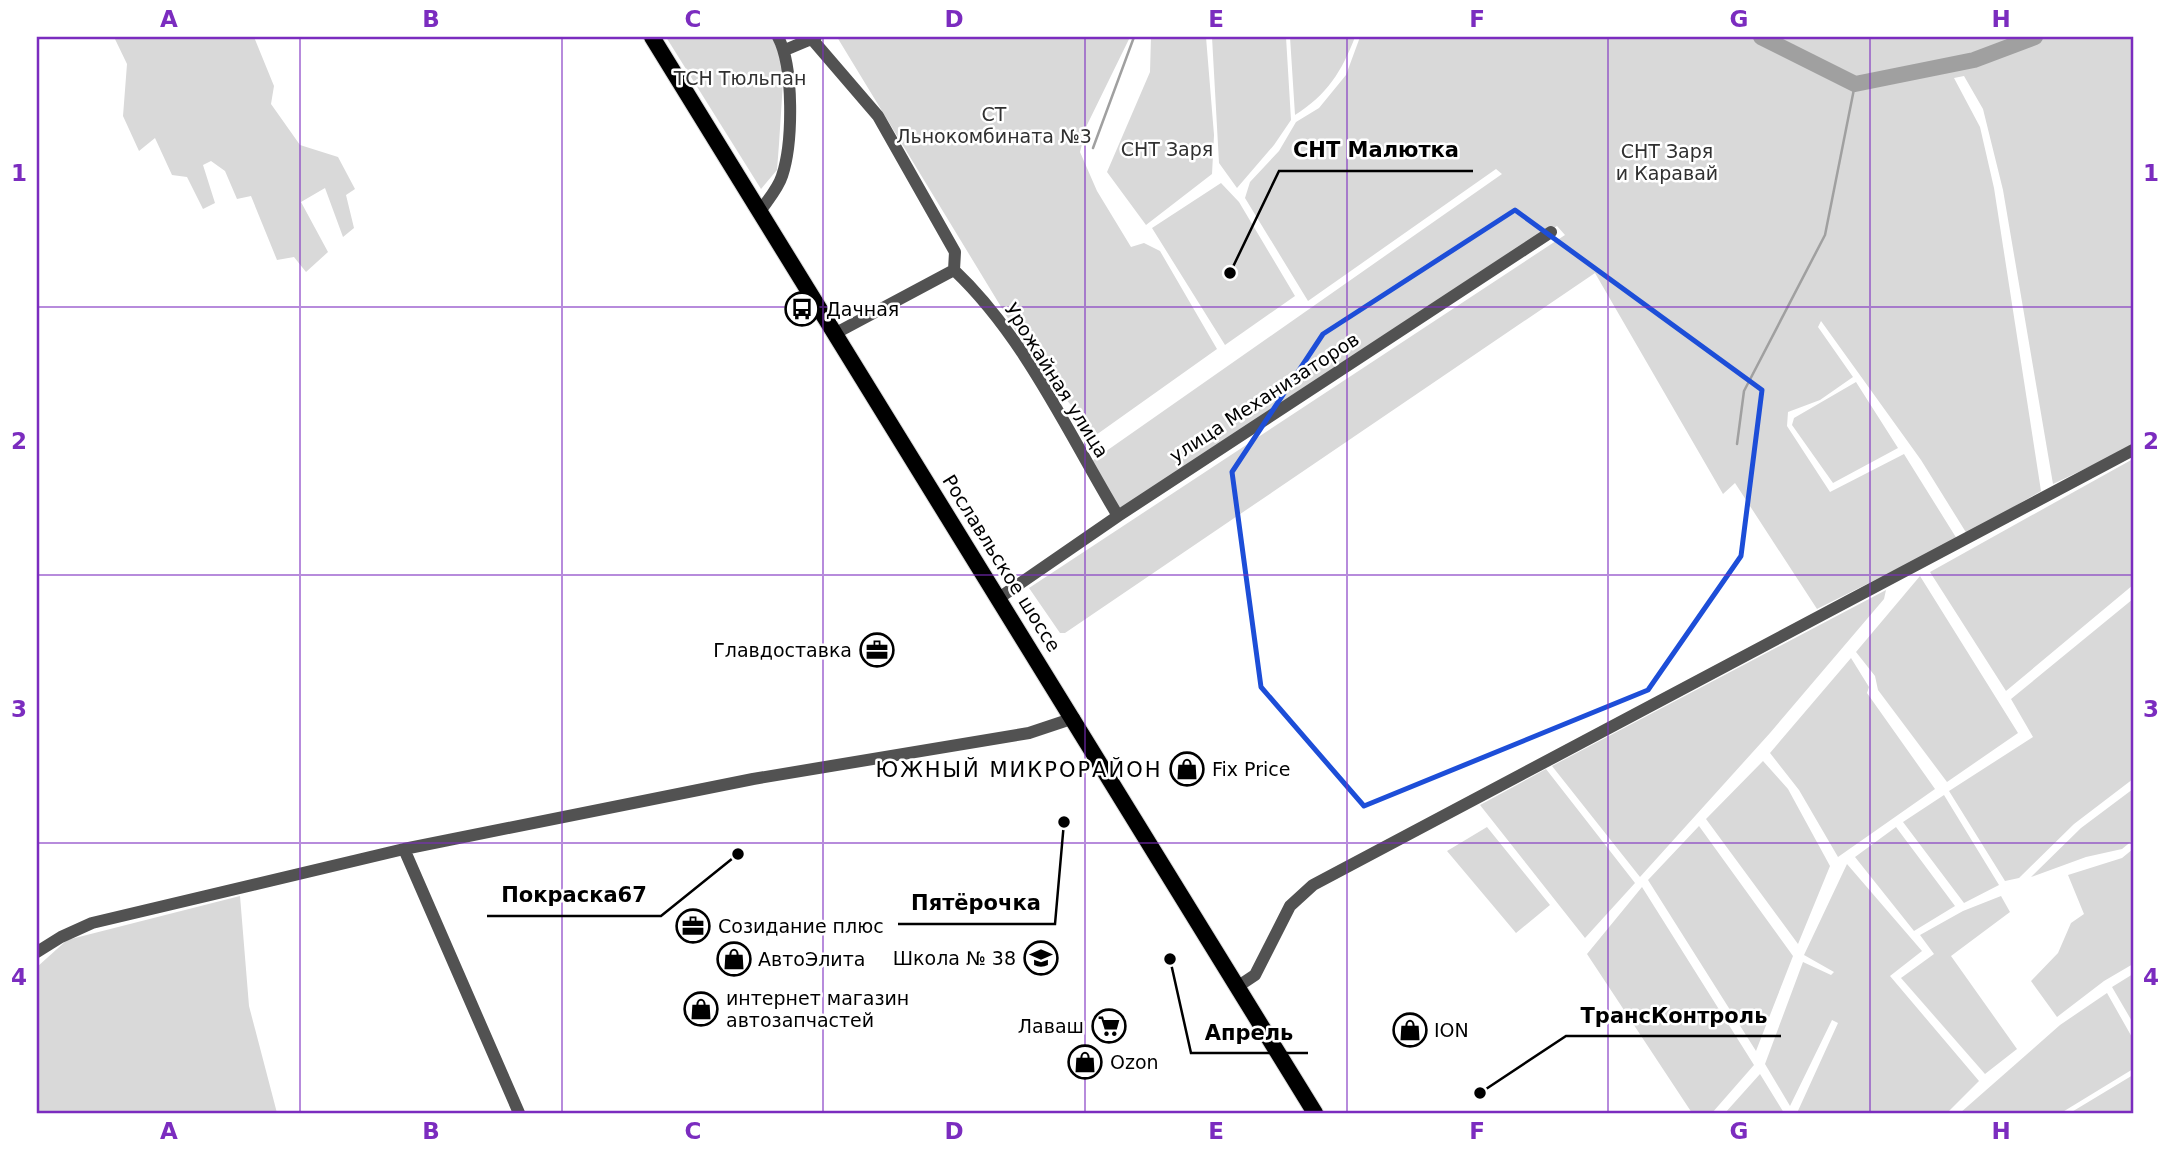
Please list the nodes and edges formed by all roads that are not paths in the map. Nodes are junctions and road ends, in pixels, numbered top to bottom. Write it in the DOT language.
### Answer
graph roads {
  1 [pos="652,37"];
  2 [pos="778,37"];
  3 [pos="813,38"];
  4 [pos="785,50"];
  5 [pos="759,213"];
  6 [pos="1551,232"];
  7 [pos="954,270"];
  8 [pos="836,333"];
  9 [pos="2133,450"];
  10 [pos="1118,516"];
  11 [pos="999,598"];
  12 [pos="1074,718"];
  13 [pos="404,849"];
  14 [pos="37,952"];
  15 [pos="1237,987"];
  16 [pos="519,1113"];
  17 [pos="1315,1113"];
  1 -- 5 [label="main road, Рославльское шоссе"];
  2 -- 4 [label="street"];
  3 -- 4 [label="street"];
  3 -- 7 [label="street"];
  4 -- 5 [label="street"];
  5 -- 8 [label="main road, Рославльское шоссе"];
  6 -- 10 [label="street, улица Механизаторов"];
  7 -- 8 [label="street"];
  7 -- 10 [label="street, Урожайная улица"];
  8 -- 11 [label="main road, Рославльское шоссе"];
  9 -- 15 [label="street"];
  10 -- 11 [label="street, улица Механизаторов"];
  11 -- 12 [label="main road, Рославльское шоссе"];
  12 -- 13 [label="street"];
  12 -- 15 [label="main road, Рославльское шоссе"];
  13 -- 14 [label="street"];
  13 -- 16 [label="street"];
  15 -- 17 [label="main road, Рославльское шоссе"];
}
